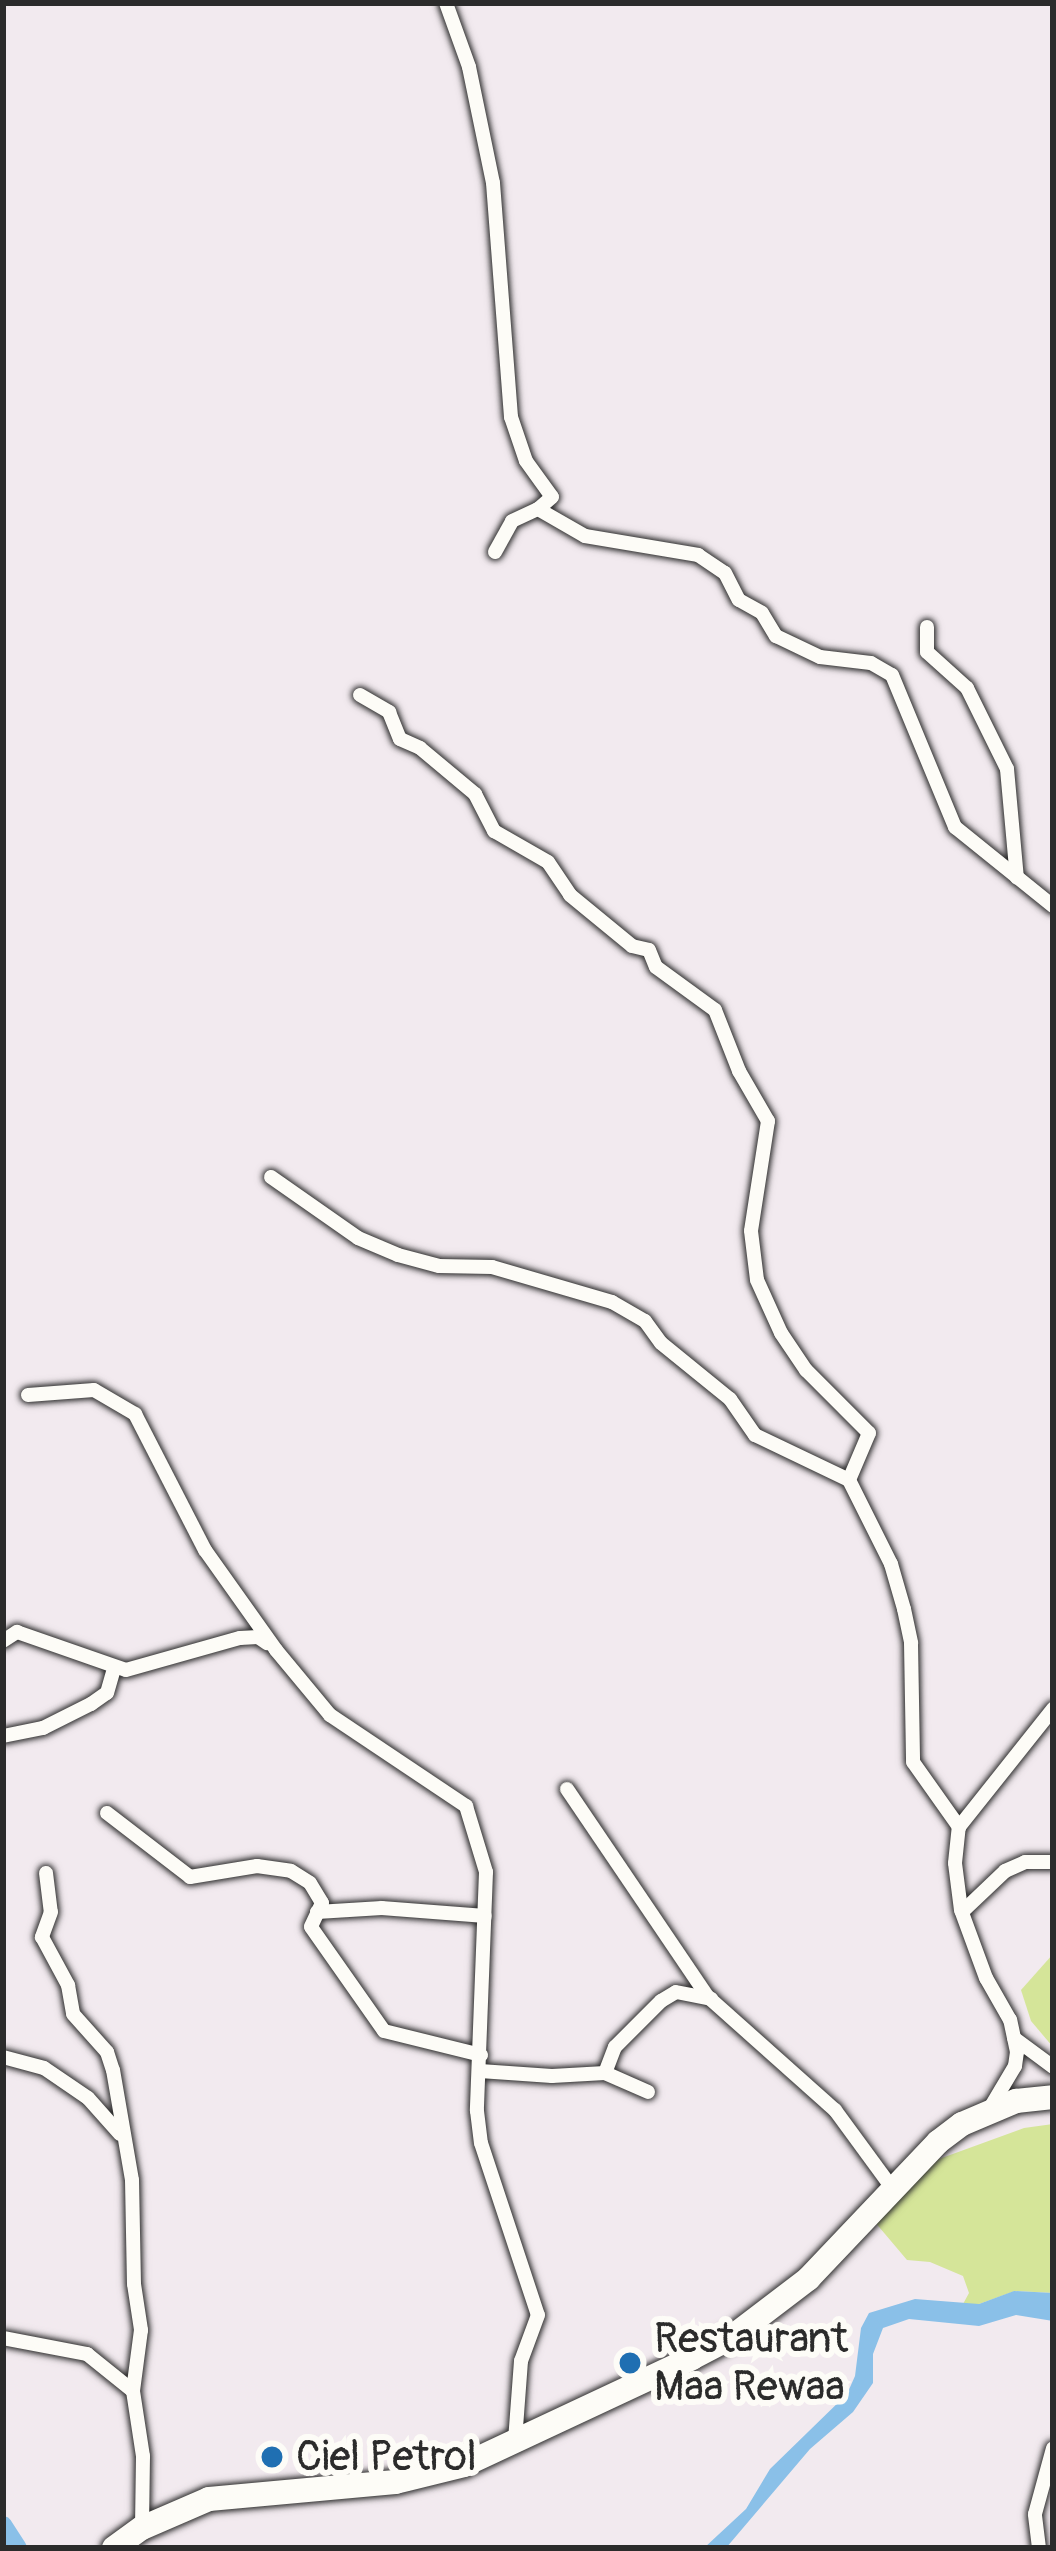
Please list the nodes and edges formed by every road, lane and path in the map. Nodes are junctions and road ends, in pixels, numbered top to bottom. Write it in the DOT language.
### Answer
graph roads {
  1 [pos="446,3"];
  2 [pos="538,508"];
  3 [pos="495,552"];
  4 [pos="927,627"];
  5 [pos="360,695"];
  6 [pos="1017,878"];
  7 [pos="1053,905"];
  8 [pos="271,1178"];
  9 [pos="28,1395"];
  10 [pos="849,1480"];
  11 [pos="3,1641"];
  12 [pos="275,1650"];
  13 [pos="114,1668"];
  14 [pos="1053,1708"];
  15 [pos="3,1736"];
  16 [pos="567,1789"];
  17 [pos="107,1813"];
  18 [pos="959,1827"];
  19 [pos="1053,1862"];
  20 [pos="46,1873"];
  21 [pos="317,1912"];
  22 [pos="962,1912"];
  23 [pos="485,1916"];
  24 [pos="711,2000"];
  25 [pos="1014,2038"];
  26 [pos="3,2057"];
  27 [pos="481,2063"];
  28 [pos="1053,2067"];
  29 [pos="604,2073"];
  30 [pos="648,2092"];
  31 [pos="1053,2097"];
  32 [pos="989,2109"];
  33 [pos="120,2134"];
  34 [pos="892,2188"];
  35 [pos="4,2337"];
  36 [pos="133,2391"];
  37 [pos="515,2440"];
  38 [pos="1053,2448"];
  39 [pos="142,2528"];
  40 [pos="114,2548"];
  41 [pos="1039,2548"];
  1 -- 2 [label="street"];
  2 -- 3 [label="street"];
  2 -- 6 [label="street"];
  4 -- 6 [label="street"];
  5 -- 10 [label="street"];
  6 -- 7 [label="street"];
  8 -- 10 [label="street"];
  9 -- 12 [label="street"];
  10 -- 18 [label="street"];
  11 -- 13 [label="street"];
  12 -- 13 [label="street"];
  12 -- 23 [label="street"];
  13 -- 15 [label="street"];
  14 -- 18 [label="street"];
  16 -- 24 [label="street"];
  17 -- 21 [label="street"];
  18 -- 22 [label="street"];
  19 -- 22 [label="street"];
  20 -- 33 [label="street"];
  21 -- 23 [label="street"];
  21 -- 27 [label="street"];
  22 -- 25 [label="street"];
  23 -- 27 [label="street"];
  24 -- 29 [label="street"];
  24 -- 34 [label="street"];
  25 -- 28 [label="street"];
  25 -- 32 [label="street"];
  26 -- 33 [label="street"];
  27 -- 29 [label="street"];
  27 -- 37 [label="street"];
  29 -- 30 [label="street"];
  31 -- 32 [label="highway"];
  32 -- 34 [label="highway"];
  33 -- 36 [label="street"];
  34 -- 37 [label="highway"];
  35 -- 36 [label="street"];
  36 -- 39 [label="street"];
  37 -- 39 [label="highway"];
  38 -- 41 [label="street"];
  39 -- 40 [label="highway"];
}
